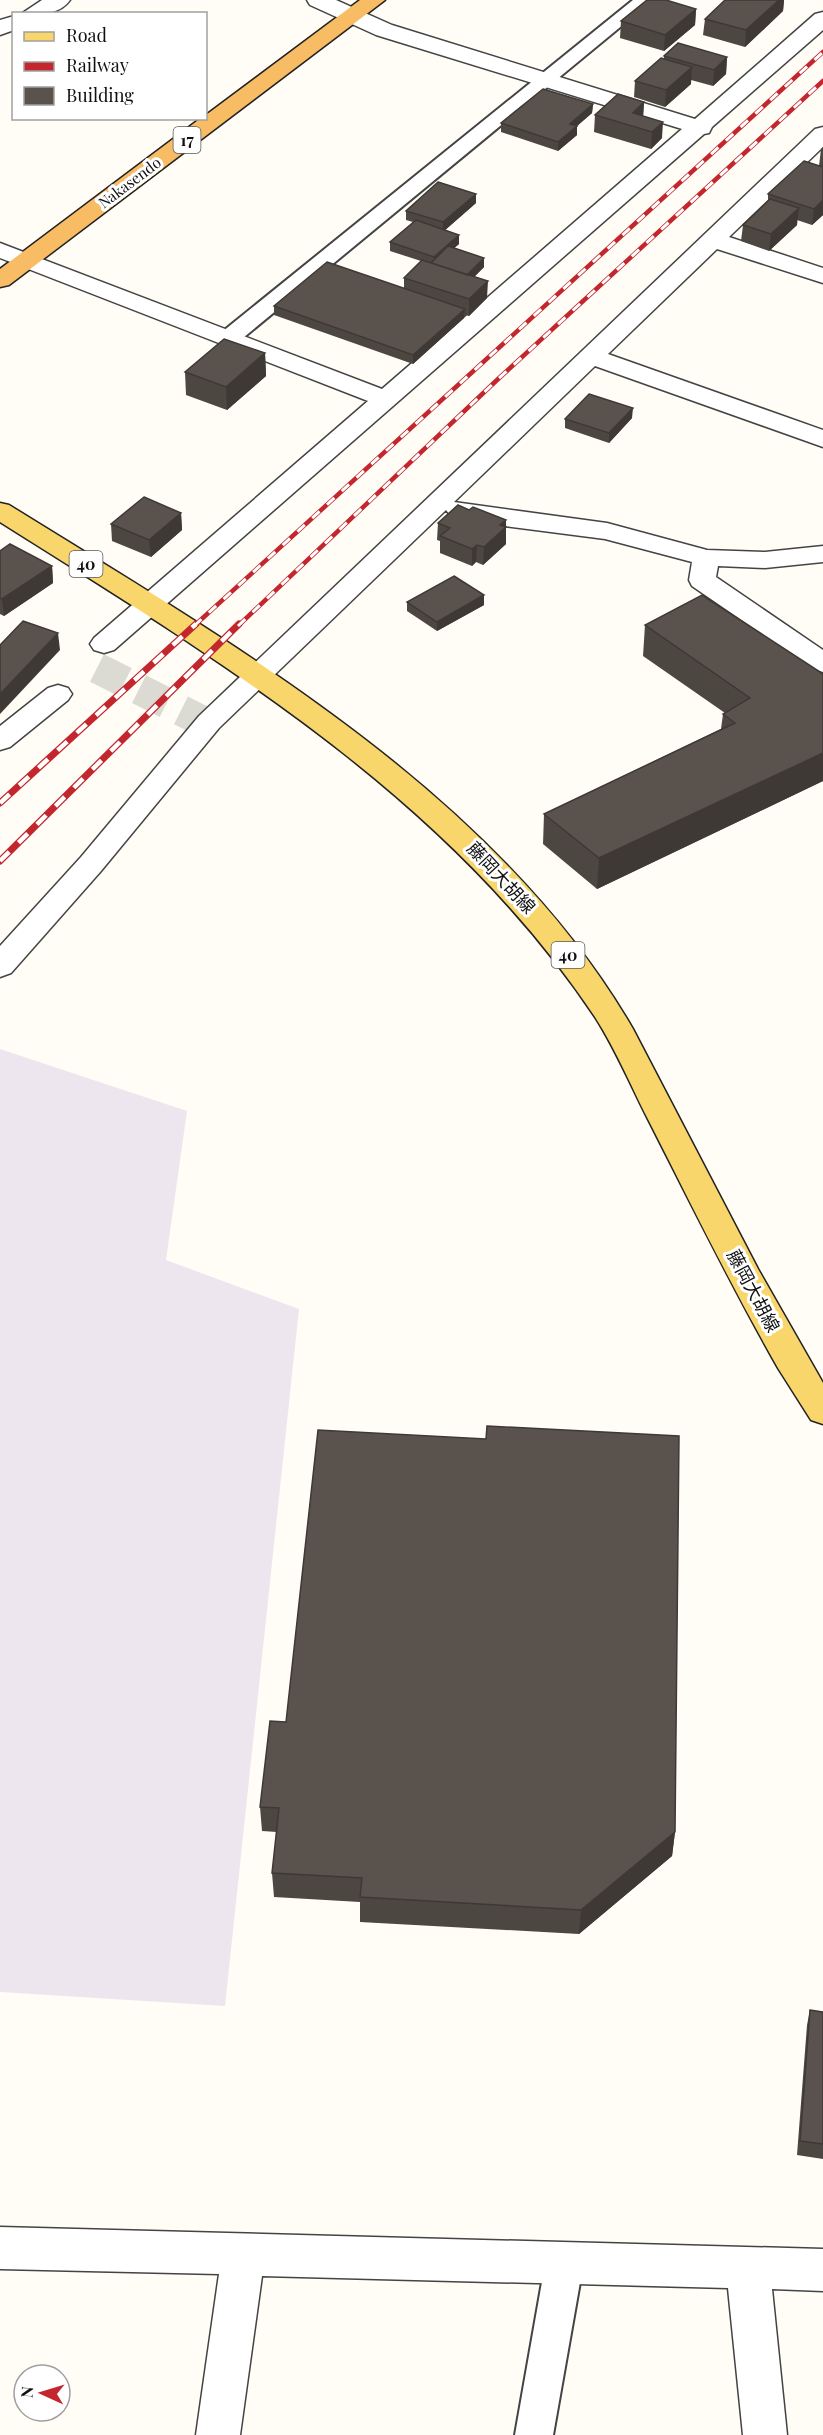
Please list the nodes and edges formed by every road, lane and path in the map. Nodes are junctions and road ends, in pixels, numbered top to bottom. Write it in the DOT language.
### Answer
graph roads {
  1 [pos="59,0"];
  2 [pos="318,0"];
  3 [pos="374,0"];
  4 [pos="644,0"];
  5 [pos="35,12"];
  6 [pos="352,16"];
  7 [pos="823,19"];
  8 [pos="546,79"];
  9 [pos="701,128"];
  10 [pos="823,134"];
  11 [pos="714,240"];
  12 [pos="0,250"];
  13 [pos="26,262"];
  14 [pos="823,276"];
  15 [pos="0,280"];
  16 [pos="230,338"];
  17 [pos="591,356"];
  18 [pos="387,400"];
  19 [pos="823,439"];
  20 [pos="441,502"];
  21 [pos="0,511"];
  22 [pos="823,554"];
  23 [pos="706,558"];
  24 [pos="151,605"];
  25 [pos="104,644"];
  26 [pos="823,663"];
  27 [pos="260,675"];
  28 [pos="58,694"];
  29 [pos="0,741"];
  30 [pos="0,966"];
  31 [pos="823,1410"];
  32 [pos="0,2248"];
  33 [pos="243,2255"];
  34 [pos="564,2265"];
  35 [pos="748,2270"];
  36 [pos="823,2270"];
  37 [pos="218,2435"];
  38 [pos="534,2435"];
  39 [pos="765,2435"];
  1 -- 5 [label="street"];
  2 -- 6 [label="street"];
  3 -- 6 [label="highway, Nakasendo / 17"];
  4 -- 8 [label="lane"];
  6 -- 8 [label="street"];
  6 -- 13 [label="highway, Nakasendo / 17"];
  7 -- 9 [label="street"];
  8 -- 9 [label="street"];
  8 -- 16 [label="lane"];
  9 -- 18 [label="street"];
  10 -- 11 [label="street"];
  11 -- 14 [label="street"];
  11 -- 17 [label="street"];
  12 -- 13 [label="street"];
  13 -- 15 [label="highway, Nakasendo / 17"];
  13 -- 16 [label="street"];
  16 -- 18 [label="street"];
  17 -- 19 [label="street"];
  17 -- 20 [label="street"];
  18 -- 24 [label="street"];
  20 -- 23 [label="street"];
  20 -- 27 [label="street"];
  21 -- 24 [label="main road, 藤岡大胡線 / 40"];
  22 -- 23 [label="street"];
  23 -- 26 [label="street"];
  24 -- 25 [label="street"];
  24 -- 27 [label="main road, 藤岡大胡線 / 40"];
  27 -- 30 [label="street"];
  27 -- 31 [label="main road, 藤岡大胡線 / 40"];
  28 -- 29 [label="street"];
  32 -- 33 [label="street"];
  33 -- 34 [label="street"];
  33 -- 37 [label="street"];
  34 -- 35 [label="street"];
  34 -- 38 [label="lane"];
  35 -- 36 [label="street"];
  35 -- 39 [label="street"];
}
